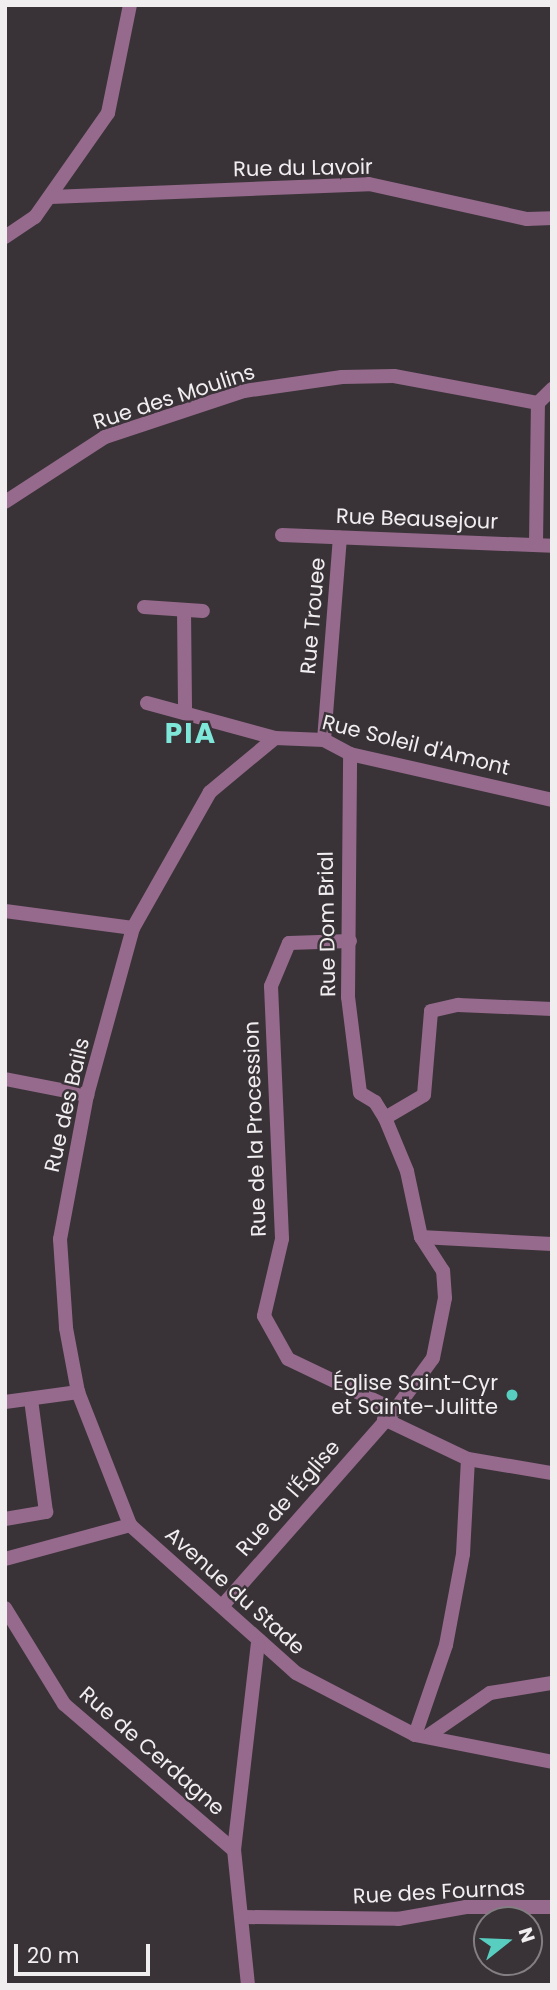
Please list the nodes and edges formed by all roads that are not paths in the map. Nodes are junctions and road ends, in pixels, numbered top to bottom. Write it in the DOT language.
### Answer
graph roads {
  1 [pos="130,5"];
  2 [pos="51,197"];
  3 [pos="552,218"];
  4 [pos="5,237"];
  5 [pos="552,389"];
  6 [pos="538,403"];
  7 [pos="5,502"];
  8 [pos="282,536"];
  9 [pos="340,538"];
  10 [pos="536,543"];
  11 [pos="552,546"];
  12 [pos="144,607"];
  13 [pos="184,610"];
  14 [pos="204,611"];
  15 [pos="147,703"];
  16 [pos="185,711"];
  17 [pos="275,738"];
  18 [pos="324,740"];
  19 [pos="351,754"];
  20 [pos="552,800"];
  21 [pos="5,911"];
  22 [pos="133,928"];
  23 [pos="350,941"];
  24 [pos="552,1009"];
  25 [pos="5,1079"];
  26 [pos="88,1095"];
  27 [pos="385,1118"];
  28 [pos="421,1237"];
  29 [pos="552,1244"];
  30 [pos="78,1392"];
  31 [pos="31,1399"];
  32 [pos="5,1402"];
  33 [pos="390,1414"];
  34 [pos="468,1459"];
  35 [pos="552,1473"];
  36 [pos="5,1519"];
  37 [pos="130,1525"];
  38 [pos="5,1559"];
  39 [pos="224,1604"];
  40 [pos="5,1608"];
  41 [pos="258,1644"];
  42 [pos="552,1683"];
  43 [pos="422,1735"];
  44 [pos="552,1762"];
  45 [pos="234,1850"];
  46 [pos="552,1907"];
  47 [pos="245,1917"];
  48 [pos="248,1985"];
  1 -- 2 [label="street"];
  2 -- 3 [label="street, Rue du Lavoir"];
  2 -- 4 [label="street"];
  5 -- 6 [label="street"];
  6 -- 7 [label="street, Rue des Moulins"];
  6 -- 10 [label="street"];
  8 -- 9 [label="street, Rue Beausejour"];
  9 -- 10 [label="street, Rue Beausejour"];
  9 -- 18 [label="street, Rue Trouee"];
  10 -- 11 [label="street, Rue Beausejour"];
  12 -- 13 [label="street"];
  13 -- 14 [label="street"];
  13 -- 16 [label="street"];
  15 -- 16 [label="street, Rue Soleil d'Amont"];
  16 -- 17 [label="street, Rue Soleil d'Amont"];
  17 -- 18 [label="street, Rue Soleil d'Amont"];
  17 -- 22 [label="street, Rue des Bails"];
  18 -- 19 [label="street, Rue Soleil d'Amont"];
  19 -- 20 [label="street, Rue Soleil d'Amont"];
  19 -- 23 [label="street, Rue Dom Brial"];
  21 -- 22 [label="street"];
  22 -- 26 [label="street, Rue des Bails"];
  23 -- 27 [label="street, Rue Dom Brial"];
  23 -- 33 [label="street, Rue de la Procession"];
  24 -- 27 [label="street"];
  25 -- 26 [label="street"];
  26 -- 30 [label="street, Rue des Bails"];
  27 -- 28 [label="street"];
  28 -- 29 [label="street"];
  28 -- 33 [label="street, Rue de l'Église"];
  30 -- 31 [label="street"];
  30 -- 37 [label="street, Rue des Bails"];
  31 -- 32 [label="street"];
  31 -- 36 [label="street"];
  33 -- 34 [label="street, Rue de la Procession"];
  33 -- 39 [label="street, Rue de l'Église"];
  34 -- 35 [label="street, Rue de la Procession"];
  34 -- 43 [label="street"];
  37 -- 38 [label="street"];
  37 -- 39 [label="street, Avenue du Stade"];
  39 -- 41 [label="street, Avenue du Stade"];
  40 -- 45 [label="street, Rue de Cerdagne"];
  41 -- 43 [label="street, Avenue du Stade"];
  41 -- 45 [label="street"];
  42 -- 43 [label="street"];
  43 -- 44 [label="street, Avenue du Stade"];
  45 -- 47 [label="street"];
  46 -- 47 [label="street, Rue des Fournas"];
  47 -- 48 [label="street"];
}
